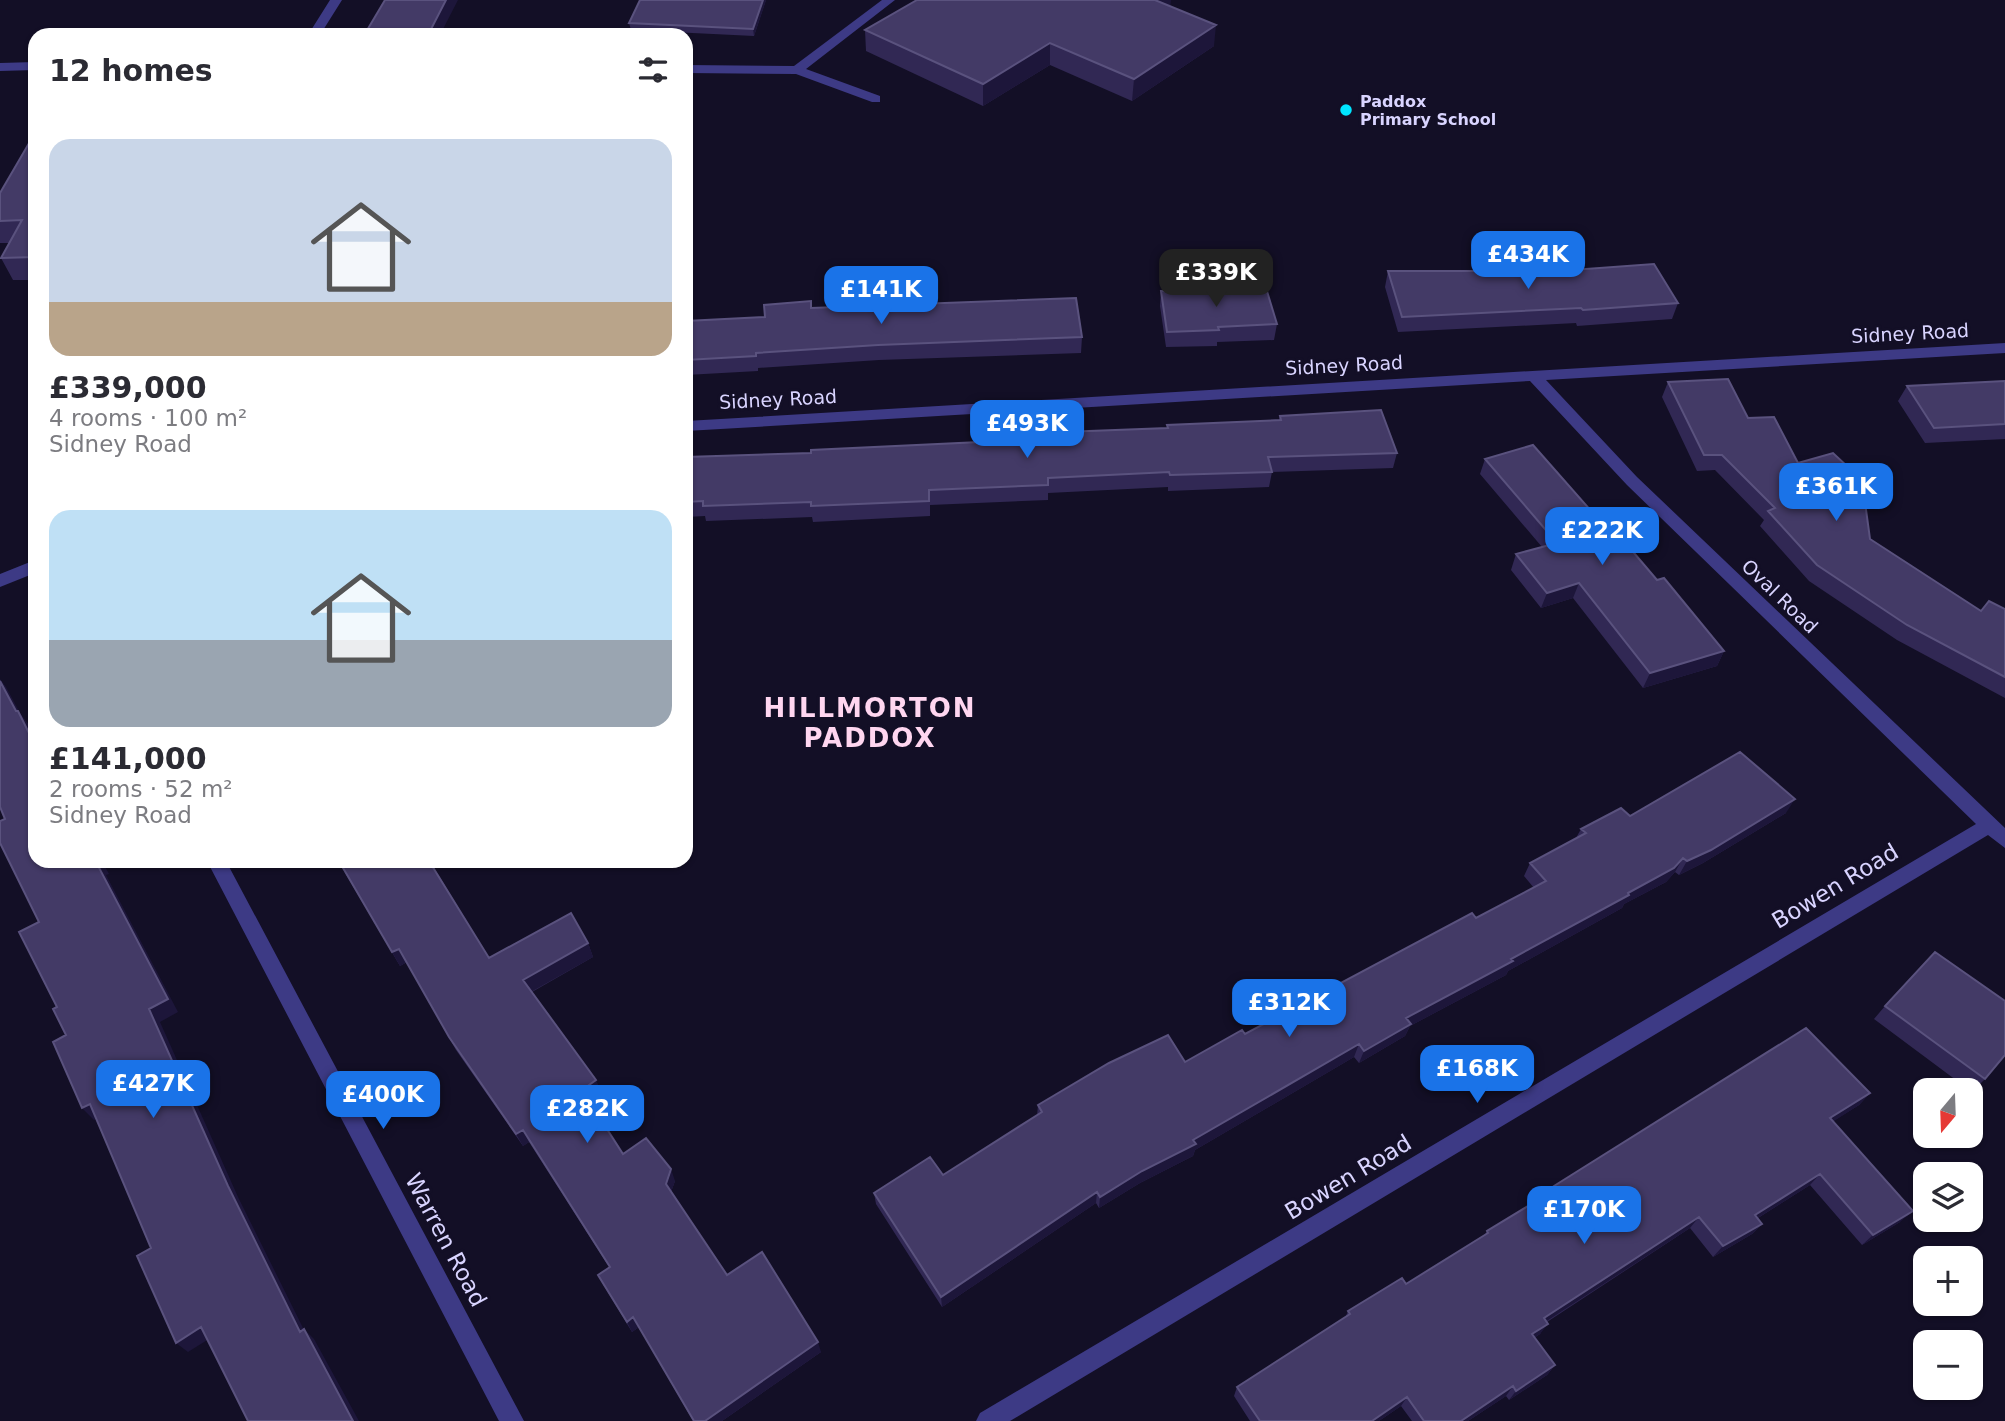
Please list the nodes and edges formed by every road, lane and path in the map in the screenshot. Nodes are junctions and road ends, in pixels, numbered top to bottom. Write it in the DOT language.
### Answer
graph roads {
  1 [pos="336,0"];
  2 [pos="890,0"];
  3 [pos="318,28"];
  4 [pos="28,66"];
  5 [pos="0,67"];
  6 [pos="693,69"];
  7 [pos="797,70"];
  8 [pos="876,99"];
  9 [pos="2005,348"];
  10 [pos="1533,375"];
  11 [pos="693,426"];
  12 [pos="28,569"];
  13 [pos="0,581"];
  14 [pos="1988,826"];
  15 [pos="2005,840"];
  16 [pos="220,868"];
  17 [pos="512,1421"];
  18 [pos="988,1421"];
  1 -- 3 [label="street"];
  2 -- 7 [label="street"];
  4 -- 5 [label="street"];
  6 -- 7 [label="street"];
  7 -- 8 [label="street"];
  9 -- 10 [label="street, Sidney Road"];
  10 -- 11 [label="street, Sidney Road"];
  10 -- 14 [label="street, Oval Road"];
  12 -- 13 [label="street"];
  14 -- 15 [label="street, Oval Road"];
  14 -- 18 [label="street, Bowen Road"];
  16 -- 17 [label="street, Warren Road"];
}
